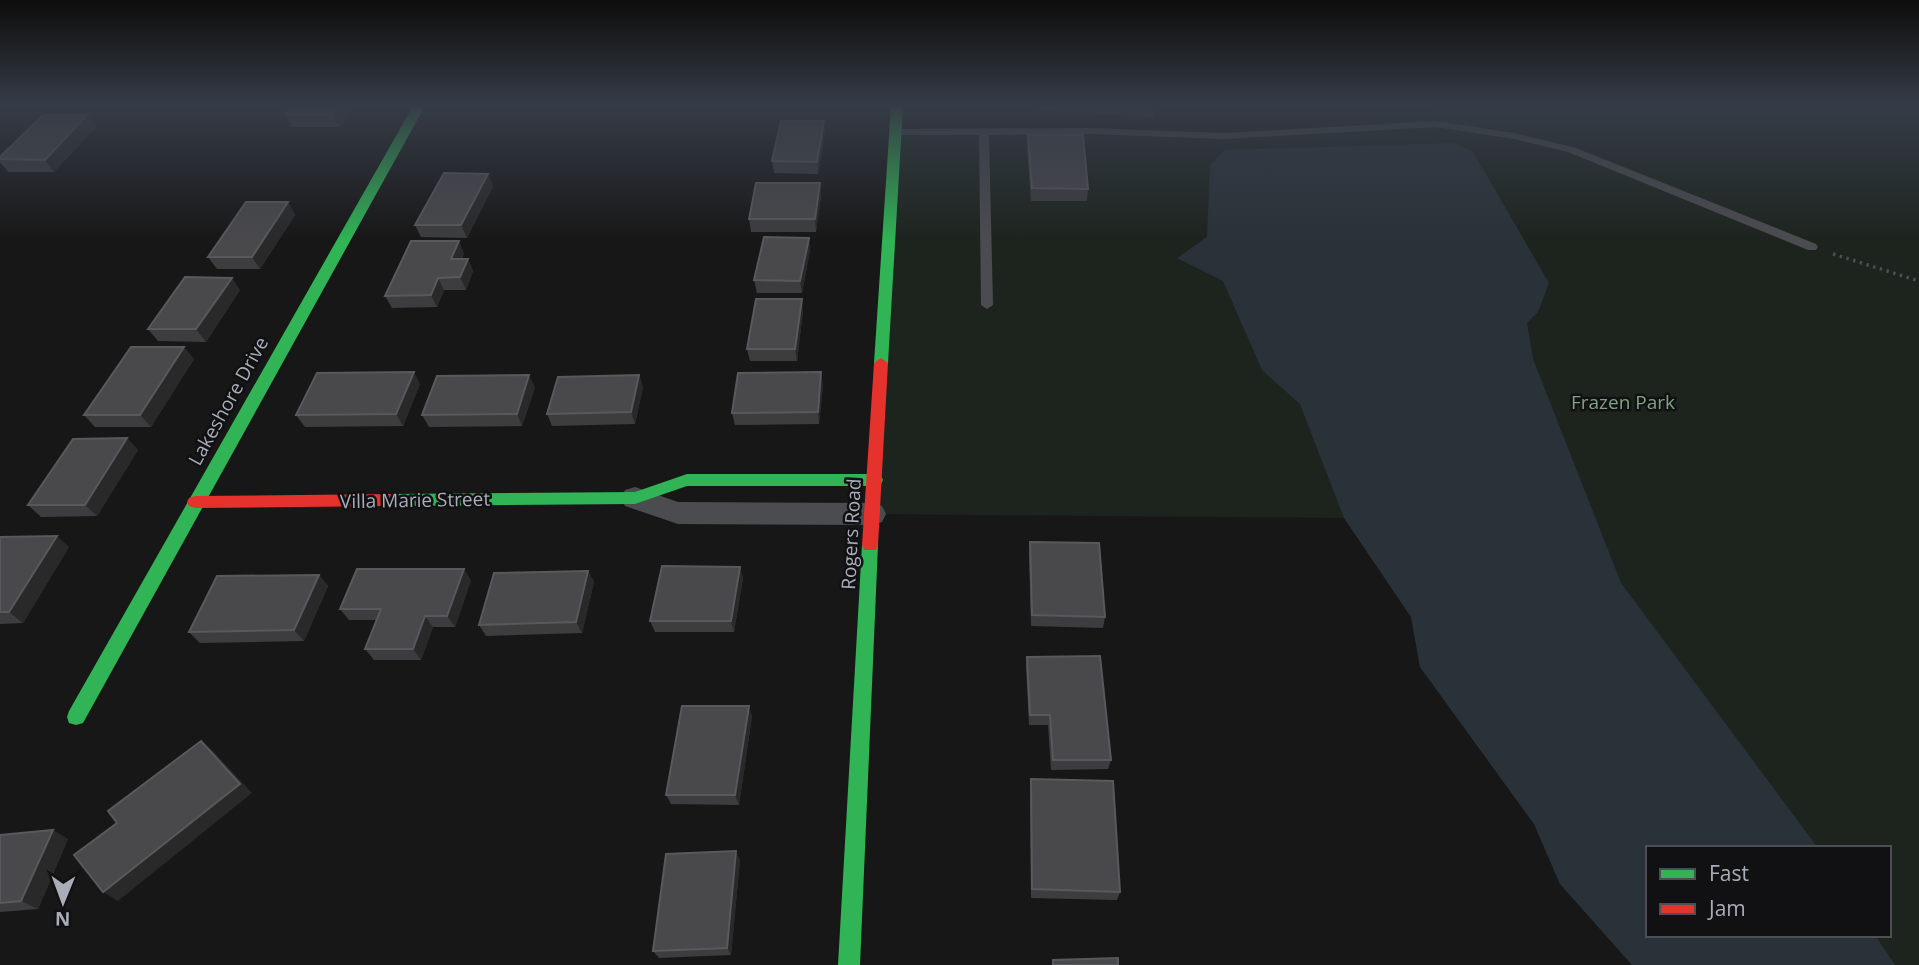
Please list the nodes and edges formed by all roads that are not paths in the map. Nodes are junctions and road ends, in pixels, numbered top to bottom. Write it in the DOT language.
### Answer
graph roads {
  1 [pos="394,151"];
  2 [pos="894,151"];
  3 [pos="984,151"];
  4 [pos="1575,151"];
  5 [pos="1812,247"];
  6 [pos="987,304"];
  7 [pos="875,480"];
  8 [pos="635,498"];
  9 [pos="195,502"];
  10 [pos="872,514"];
  11 [pos="76,716"];
  12 [pos="849,965"];
  1 -- 9 [label="street, Lakeshore Drive"];
  2 -- 7 [label="street, Rogers Road"];
  3 -- 6 [label="lane"];
  4 -- 5 [label="lane"];
  7 -- 8 [label="street, Villa Marie Street"];
  7 -- 10 [label="street, Rogers Road"];
  8 -- 9 [label="street, Villa Marie Street"];
  8 -- 10 [label="street, Villa Marie Street"];
  9 -- 11 [label="street, Lakeshore Drive"];
  10 -- 12 [label="street, Rogers Road"];
}
